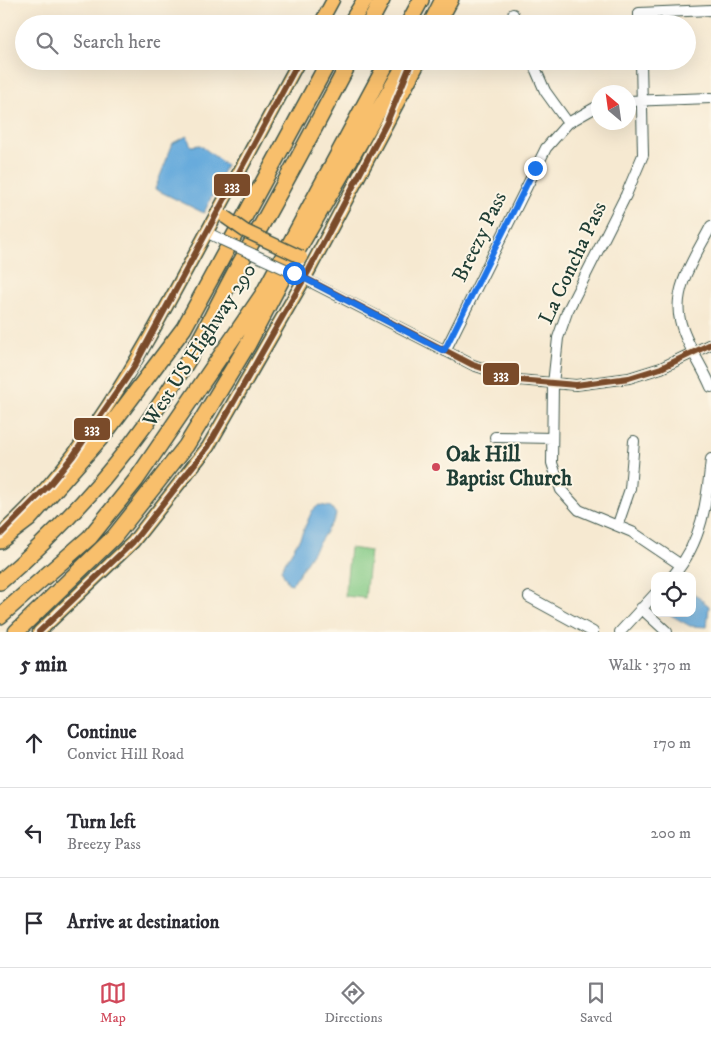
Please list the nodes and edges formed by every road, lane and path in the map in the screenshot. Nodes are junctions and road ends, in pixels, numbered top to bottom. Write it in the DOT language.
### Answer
graph roads {
  1 [pos="333,0"];
  2 [pos="364,0"];
  3 [pos="382,0"];
  4 [pos="421,0"];
  5 [pos="441,0"];
  6 [pos="452,0"];
  7 [pos="711,10"];
  8 [pos="325,15"];
  9 [pos="355,15"];
  10 [pos="374,15"];
  11 [pos="413,15"];
  12 [pos="433,15"];
  13 [pos="444,15"];
  14 [pos="639,15"];
  15 [pos="294,70"];
  16 [pos="324,70"];
  17 [pos="345,70"];
  18 [pos="383,70"];
  19 [pos="402,70"];
  20 [pos="408,70"];
  21 [pos="415,70"];
  22 [pos="536,70"];
  23 [pos="641,70"];
  24 [pos="711,98"];
  25 [pos="636,100"];
  26 [pos="642,100"];
  27 [pos="591,110"];
  28 [pos="388,122"];
  29 [pos="568,123"];
  30 [pos="330,167"];
  31 [pos="223,202"];
  32 [pos="711,226"];
  33 [pos="206,232"];
  34 [pos="321,248"];
  35 [pos="298,267"];
  36 [pos="711,344"];
  37 [pos="444,351"];
  38 [pos="694,352"];
  39 [pos="553,384"];
  40 [pos="711,387"];
  41 [pos="495,437"];
  42 [pos="552,438"];
  43 [pos="634,441"];
  44 [pos="711,459"];
  45 [pos="618,524"];
  46 [pos="0,535"];
  47 [pos="0,541"];
  48 [pos="681,565"];
  49 [pos="676,572"];
  50 [pos="0,582"];
  51 [pos="529,597"];
  52 [pos="651,598"];
  53 [pos="641,608"];
  54 [pos="0,616"];
  55 [pos="16,632"];
  56 [pos="39,632"];
  57 [pos="593,632"];
  58 [pos="620,632"];
  59 [pos="667,632"];
  1 -- 8 [label="main road"];
  2 -- 9 [label="highway"];
  3 -- 10 [label="highway"];
  4 -- 11 [label="highway"];
  5 -- 12 [label="main road"];
  6 -- 13 [label="main road"];
  7 -- 14 [label="street"];
  15 -- 31 [label="main road"];
  16 -- 47 [label="highway"];
  17 -- 50 [label="highway, West US Highway 290"];
  18 -- 30 [label="highway, West US Highway 290"];
  19 -- 35 [label="highway"];
  20 -- 28 [label="main road"];
  21 -- 28 [label="main road"];
  22 -- 29 [label="street"];
  23 -- 26 [label="street, La Concha Pass"];
  24 -- 26 [label="street"];
  25 -- 26 [label="street"];
  26 -- 39 [label="street, La Concha Pass"];
  27 -- 29 [label="street, Breezy Pass"];
  28 -- 34 [label="main road"];
  29 -- 37 [label="street, Breezy Pass"];
  30 -- 35 [label="highway"];
  30 -- 54 [label="highway, West US Highway 290"];
  31 -- 33 [label="main road"];
  31 -- 35 [label="main road, bridge"];
  32 -- 38 [label="street"];
  33 -- 35 [label="street, bridge"];
  33 -- 46 [label="main road"];
  34 -- 35 [label="main road"];
  34 -- 35 [label="main road"];
  35 -- 37 [label="street"];
  35 -- 55 [label="highway"];
  35 -- 56 [label="main road"];
  36 -- 38 [label="street"];
  37 -- 39 [label="street"];
  38 -- 39 [label="street"];
  38 -- 40 [label="street"];
  39 -- 42 [label="street, La Concha Pass"];
  41 -- 42 [label="street"];
  42 -- 45 [label="street, La Concha Pass"];
  43 -- 45 [label="street"];
  44 -- 48 [label="street"];
  45 -- 48 [label="street, La Concha Pass"];
  48 -- 49 [label="street"];
  51 -- 57 [label="street"];
  52 -- 53 [label="street"];
  53 -- 58 [label="street"];
  53 -- 59 [label="street"];
}
